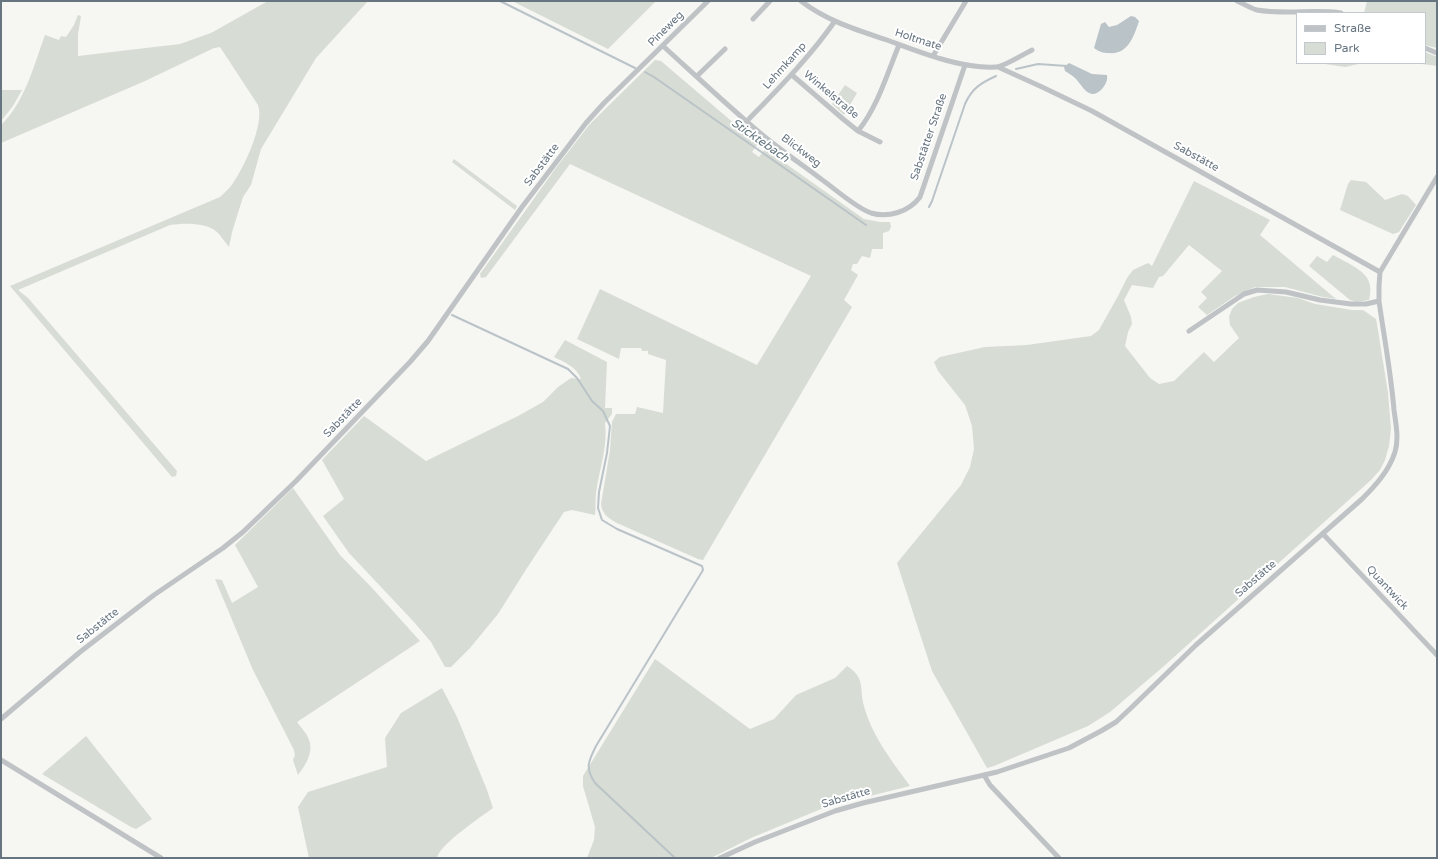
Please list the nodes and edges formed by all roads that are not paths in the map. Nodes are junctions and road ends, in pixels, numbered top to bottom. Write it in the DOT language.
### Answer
graph roads {
  1 [pos="708,1"];
  2 [pos="770,1"];
  3 [pos="801,1"];
  4 [pos="966,1"];
  5 [pos="1237,1"];
  6 [pos="1336,12"];
  7 [pos="753,19"];
  8 [pos="835,21"];
  9 [pos="899,45"];
  10 [pos="663,46"];
  11 [pos="1426,48"];
  12 [pos="725,49"];
  13 [pos="1032,50"];
  14 [pos="1437,53"];
  15 [pos="933,56"];
  16 [pos="964,65"];
  17 [pos="998,67"];
  18 [pos="638,71"];
  19 [pos="792,75"];
  20 [pos="697,76"];
  21 [pos="747,122"];
  22 [pos="858,131"];
  23 [pos="880,142"];
  24 [pos="1437,177"];
  25 [pos="906,209"];
  26 [pos="1380,272"];
  27 [pos="1379,301"];
  28 [pos="1189,331"];
  29 [pos="1323,534"];
  30 [pos="1437,655"];
  31 [pos="1,718"];
  32 [pos="1,760"];
  33 [pos="984,775"];
  34 [pos="161,858"];
  35 [pos="720,858"];
  36 [pos="1059,858"];
  1 -- 10 [label="street, Pineweg"];
  2 -- 7 [label="street"];
  3 -- 8 [label="street, Holtmate"];
  4 -- 15 [label="street"];
  5 -- 6 [label="street"];
  8 -- 9 [label="street, Holtmate"];
  8 -- 19 [label="street, Lehmkamp"];
  9 -- 15 [label="street, Holtmate"];
  9 -- 22 [label="street, Winkelstraße"];
  10 -- 18 [label="street, Pineweg"];
  10 -- 20 [label="street, Blickweg"];
  11 -- 14 [label="street"];
  12 -- 20 [label="street"];
  13 -- 17 [label="street, Holtmate"];
  15 -- 16 [label="street, Holtmate"];
  16 -- 17 [label="street, Holtmate"];
  16 -- 25 [label="street, Sabstätter Straße"];
  17 -- 26 [label="street, Sabstätte"];
  18 -- 31 [label="street, Sabstätte"];
  19 -- 21 [label="street, Lehmkamp"];
  19 -- 22 [label="street, Winkelstraße"];
  20 -- 21 [label="street, Blickweg"];
  21 -- 25 [label="street, Blickweg"];
  22 -- 23 [label="street, Winkelstraße"];
  24 -- 26 [label="street, Sabstätte"];
  26 -- 27 [label="street, Sabstätte"];
  27 -- 28 [label="street"];
  27 -- 29 [label="street, Sabstätte"];
  29 -- 30 [label="street, Quantwick"];
  29 -- 33 [label="street, Sabstätte"];
  32 -- 34 [label="street"];
  33 -- 35 [label="street, Sabstätte"];
  33 -- 36 [label="street"];
}
